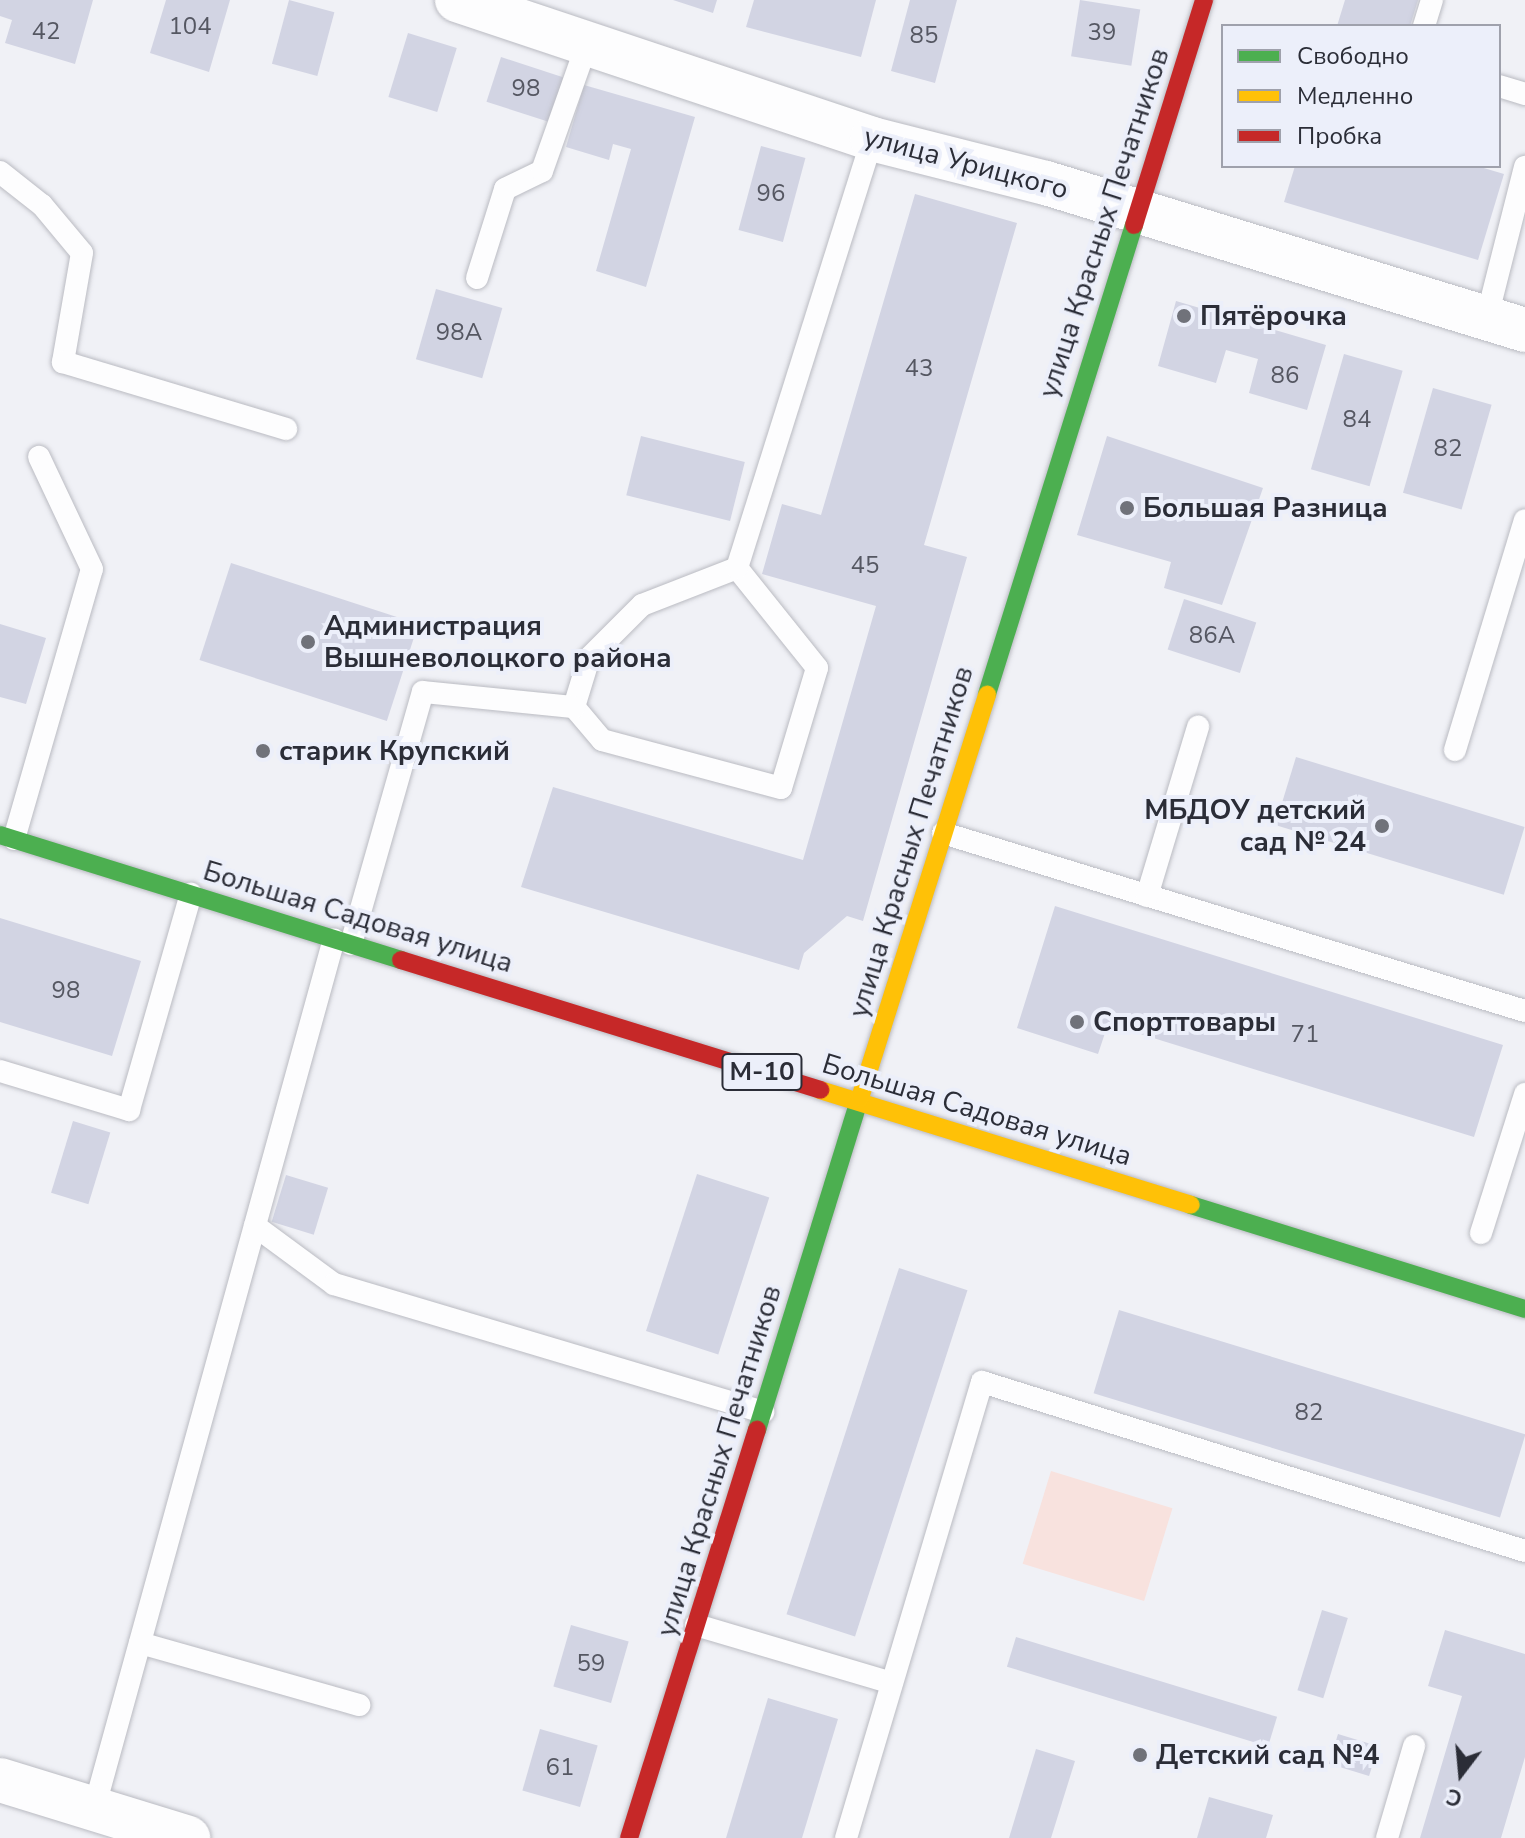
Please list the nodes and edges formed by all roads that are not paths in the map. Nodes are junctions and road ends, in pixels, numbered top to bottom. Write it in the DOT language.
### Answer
graph roads {
  1 [pos="457,0"];
  2 [pos="1204,0"];
  3 [pos="1432,0"];
  4 [pos="1425,24"];
  5 [pos="587,44"];
  6 [pos="1501,87"];
  7 [pos="1525,94"];
  8 [pos="872,139"];
  9 [pos="1525,167"];
  10 [pos="0,172"];
  11 [pos="1138,213"];
  12 [pos="477,278"];
  13 [pos="1506,324"];
  14 [pos="286,429"];
  15 [pos="39,457"];
  16 [pos="1525,520"];
  17 [pos="737,568"];
  18 [pos="574,707"];
  19 [pos="1198,727"];
  20 [pos="1455,750"];
  21 [pos="943,833"];
  22 [pos="7,837"];
  23 [pos="191,894"];
  24 [pos="1147,896"];
  25 [pos="343,941"];
  26 [pos="1525,1011"];
  27 [pos="0,1071"];
  28 [pos="1525,1094"];
  29 [pos="860,1103"];
  30 [pos="255,1226"];
  31 [pos="1481,1233"];
  32 [pos="1525,1309"];
  33 [pos="763,1412"];
  34 [pos="1525,1551"];
  35 [pos="696,1625"];
  36 [pos="140,1643"];
  37 [pos="892,1683"];
  38 [pos="359,1705"];
  39 [pos="1414,1746"];
  40 [pos="0,1780"];
  41 [pos="94,1809"];
  42 [pos="188,1838"];
  43 [pos="629,1838"];
  44 [pos="846,1838"];
  45 [pos="1387,1838"];
  1 -- 5 [label="street, улица Урицкого"];
  2 -- 11 [label="main road, улица Красных Печатников"];
  3 -- 4 [label="lane"];
  5 -- 8 [label="street, улица Урицкого"];
  5 -- 12 [label="lane"];
  6 -- 7 [label="lane"];
  8 -- 11 [label="street, улица Урицкого"];
  8 -- 17 [label="lane"];
  9 -- 13 [label="lane"];
  10 -- 14 [label="lane"];
  11 -- 13 [label="street, улица Урицкого"];
  11 -- 21 [label="main road, улица Красных Печатников"];
  15 -- 22 [label="lane"];
  16 -- 20 [label="lane"];
  17 -- 18 [label="lane"];
  17 -- 18 [label="lane"];
  18 -- 25 [label="lane"];
  19 -- 24 [label="lane"];
  21 -- 24 [label="lane"];
  21 -- 29 [label="main road, улица Красных Печатников"];
  22 -- 23 [label="main road, Большая Садовая улица / М-10"];
  23 -- 25 [label="main road, Большая Садовая улица / М-10"];
  23 -- 27 [label="lane"];
  24 -- 26 [label="lane"];
  25 -- 29 [label="main road, Большая Садовая улица / М-10"];
  25 -- 30 [label="lane"];
  28 -- 31 [label="lane"];
  29 -- 32 [label="main road, Большая Садовая улица / М-10"];
  29 -- 33 [label="main road, улица Красных Печатников"];
  30 -- 33 [label="lane"];
  30 -- 36 [label="lane"];
  33 -- 35 [label="main road, улица Красных Печатников"];
  34 -- 37 [label="lane"];
  35 -- 37 [label="lane"];
  35 -- 43 [label="main road, улица Красных Печатников"];
  36 -- 38 [label="lane"];
  36 -- 41 [label="lane"];
  37 -- 44 [label="lane"];
  39 -- 45 [label="lane"];
  40 -- 41 [label="street"];
  41 -- 42 [label="street"];
}
